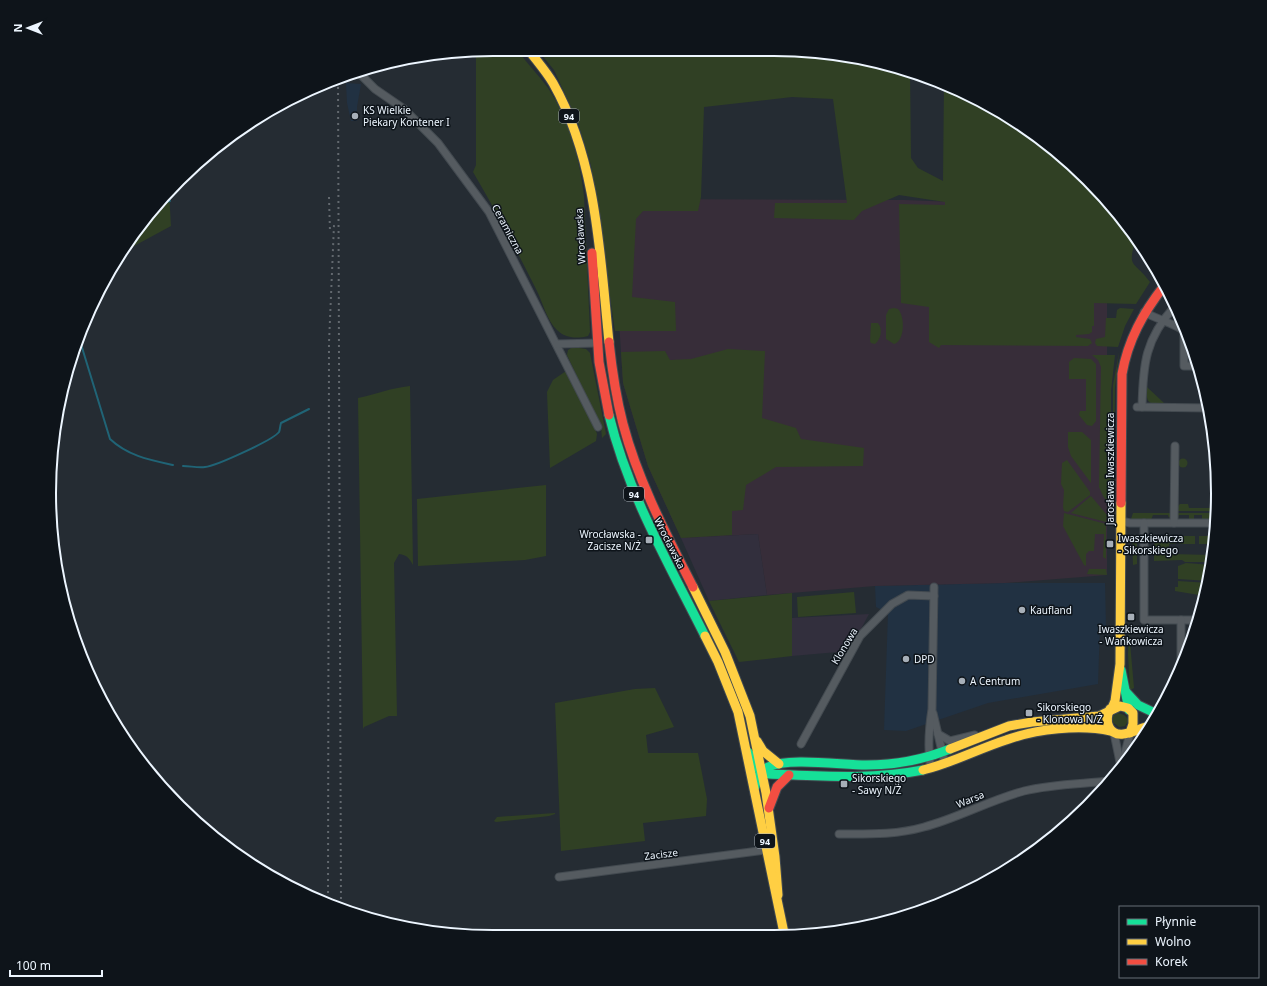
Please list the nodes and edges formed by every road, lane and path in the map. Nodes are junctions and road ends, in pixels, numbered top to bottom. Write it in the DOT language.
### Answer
graph roads {
  1 [pos="533,56"];
  2 [pos="362,76"];
  3 [pos="589,191"];
  4 [pos="1161,290"];
  5 [pos="1171,310"];
  6 [pos="1144,312"];
  7 [pos="1161,321"];
  8 [pos="1178,326"];
  9 [pos="1184,342"];
  10 [pos="598,343"];
  11 [pos="557,344"];
  12 [pos="1192,366"];
  13 [pos="1203,408"];
  14 [pos="598,427"];
  15 [pos="1175,446"];
  16 [pos="1121,521"];
  17 [pos="1144,523"];
  18 [pos="1174,523"];
  19 [pos="1210,523"];
  20 [pos="934,587"];
  21 [pos="934,596"];
  22 [pos="1181,620"];
  23 [pos="1192,620"];
  24 [pos="1181,652"];
  25 [pos="1120,664"];
  26 [pos="1126,692"];
  27 [pos="932,709"];
  28 [pos="1111,709"];
  29 [pos="1131,712"];
  30 [pos="1152,712"];
  31 [pos="1151,714"];
  32 [pos="1141,729"];
  33 [pos="1112,732"];
  34 [pos="1130,733"];
  35 [pos="938,734"];
  36 [pos="987,734"];
  37 [pos="756,740"];
  38 [pos="801,744"];
  39 [pos="748,752"];
  40 [pos="942,753"];
  41 [pos="1124,754"];
  42 [pos="929,757"];
  43 [pos="1120,761"];
  44 [pos="779,764"];
  45 [pos="945,764"];
  46 [pos="931,768"];
  47 [pos="762,771"];
  48 [pos="789,775"];
  49 [pos="1102,782"];
  50 [pos="755,787"];
  51 [pos="768,810"];
  52 [pos="839,834"];
  53 [pos="766,850"];
  54 [pos="559,877"];
  55 [pos="778,895"];
  56 [pos="783,930"];
  1 -- 3 [label="main road, Wrocławska / 94"];
  2 -- 11 [label="street, Ceramiczna"];
  3 -- 10 [label="main road, Wrocławska / 94"];
  3 -- 37 [label="main road, Wrocławska / 94"];
  4 -- 6 [label="main road, Jarosława Iwaszkiewicza"];
  5 -- 7 [label="street"];
  6 -- 7 [label="street"];
  6 -- 16 [label="main road, Jarosława Iwaszkiewicza"];
  7 -- 8 [label="street"];
  7 -- 13 [label="street"];
  9 -- 12 [label="street"];
  10 -- 11 [label="street"];
  10 -- 39 [label="main road, Wrocławska / 94"];
  11 -- 14 [label="street, Ceramiczna"];
  15 -- 18 [label="street"];
  16 -- 17 [label="street"];
  16 -- 25 [label="main road, Jarosława Iwaszkiewicza"];
  17 -- 18 [label="street"];
  17 -- 22 [label="street"];
  18 -- 19 [label="street"];
  20 -- 21 [label="street"];
  21 -- 27 [label="street"];
  21 -- 38 [label="street, Klonowa"];
  22 -- 23 [label="street"];
  22 -- 24 [label="street"];
  25 -- 26 [label="main road, Jarosława Iwaszkiewicza"];
  25 -- 28 [label="main road, Jarosława Iwaszkiewicza"];
  26 -- 29 [label="main road, Jarosława Iwaszkiewicza"];
  26 -- 30 [label="main road"];
  27 -- 35 [label="street"];
  27 -- 42 [label="street"];
  28 -- 29 [label="main road"];
  28 -- 33 [label="main road"];
  28 -- 36 [label="main road"];
  29 -- 31 [label="main road"];
  29 -- 34 [label="main road"];
  32 -- 34 [label="main road"];
  33 -- 34 [label="main road"];
  33 -- 43 [label="street"];
  33 -- 45 [label="main road"];
  34 -- 41 [label="street"];
  35 -- 36 [label="street"];
  35 -- 40 [label="street"];
  36 -- 40 [label="main road"];
  37 -- 44 [label="main road"];
  37 -- 47 [label="main road, Wrocławska / 94"];
  39 -- 47 [label="main road"];
  39 -- 50 [label="main road, Wrocławska / 94"];
  40 -- 42 [label="main road"];
  40 -- 45 [label="street"];
  42 -- 44 [label="main road"];
  42 -- 46 [label="street"];
  44 -- 47 [label="main road"];
  45 -- 46 [label="main road"];
  46 -- 48 [label="main road"];
  47 -- 48 [label="main road"];
  47 -- 50 [label="main road"];
  47 -- 51 [label="main road, Wrocławska / 94"];
  48 -- 51 [label="main road"];
  49 -- 52 [label="street, Warsa"];
  50 -- 53 [label="main road, Wrocławska / 94"];
  51 -- 55 [label="main road, Wrocławska / 94"];
  53 -- 54 [label="street, Zacisze"];
  53 -- 55 [label="main road, Wrocławska / 94"];
  55 -- 56 [label="main road, Wrocławska / 94"];
}
